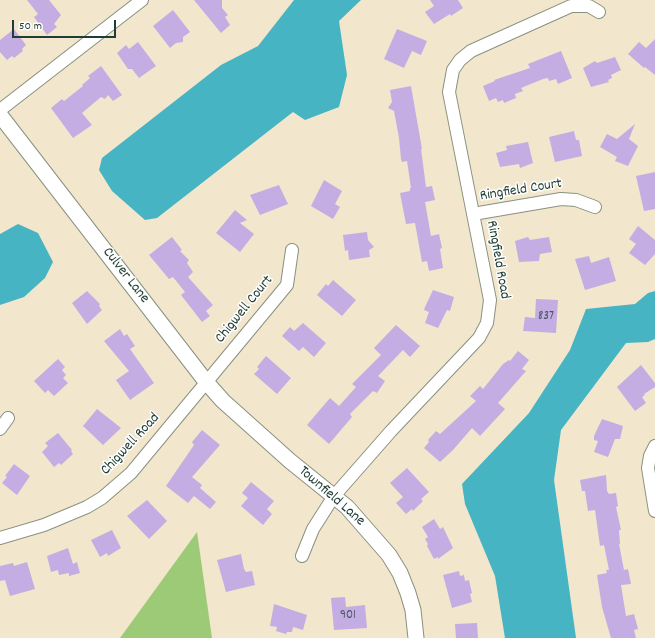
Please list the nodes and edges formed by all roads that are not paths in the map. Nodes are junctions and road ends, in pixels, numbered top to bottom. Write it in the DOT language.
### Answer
graph roads {
  1 [pos="142,0"];
  2 [pos="599,12"];
  3 [pos="0,110"];
  4 [pos="0,115"];
  5 [pos="595,207"];
  6 [pos="473,214"];
  7 [pos="292,250"];
  8 [pos="207,383"];
  9 [pos="8,418"];
  10 [pos="0,429"];
  11 [pos="256,431"];
  12 [pos="655,446"];
  13 [pos="334,496"];
  14 [pos="655,511"];
  15 [pos="0,538"];
  16 [pos="302,556"];
  17 [pos="416,638"];
  1 -- 3 [label="street"];
  2 -- 6 [label="street, Ringfield Road"];
  4 -- 8 [label="street, Culver Lane"];
  5 -- 6 [label="street, Ringfield Court"];
  6 -- 13 [label="street, Ringfield Road"];
  7 -- 8 [label="street, Chigwell Court"];
  8 -- 11 [label="street, Culver Lane"];
  8 -- 15 [label="street, Chigwell Road"];
  9 -- 10 [label="street"];
  11 -- 13 [label="street, Townfield Lane"];
  12 -- 14 [label="street"];
  13 -- 16 [label="street, Ringfield Road"];
  13 -- 17 [label="street, Townfield Lane"];
}
